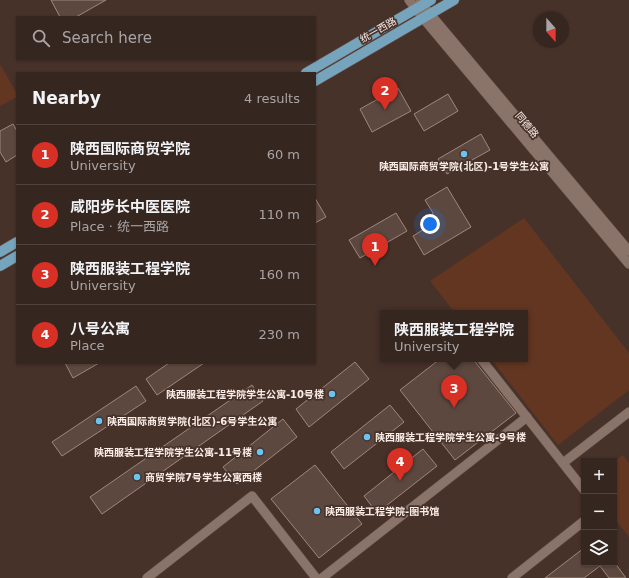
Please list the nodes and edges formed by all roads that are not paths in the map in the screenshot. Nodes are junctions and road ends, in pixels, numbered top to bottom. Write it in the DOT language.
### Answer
graph roads {
  1 [pos="409,0"];
  2 [pos="454,0"];
  3 [pos="423,3"];
  4 [pos="426,16"];
  5 [pos="308,72"];
  6 [pos="316,80"];
  7 [pos="16,243"];
  8 [pos="629,251"];
  9 [pos="0,252"];
  10 [pos="16,257"];
  11 [pos="629,264"];
  12 [pos="0,266"];
  13 [pos="483,362"];
  14 [pos="629,412"];
  15 [pos="527,418"];
  16 [pos="563,463"];
  17 [pos="581,486"];
  18 [pos="581,523"];
  19 [pos="147,578"];
  20 [pos="316,578"];
  21 [pos="322,578"];
  22 [pos="512,578"];
  1 -- 3 [label="street, 同德路"];
  2 -- 4 [label="main road, 统一西路"];
  3 -- 4 [label="street, 同德路"];
  3 -- 5 [label="main road, 统一西路"];
  4 -- 6 [label="main road, 统一西路"];
  4 -- 8 [label="street, 同德路"];
  4 -- 11 [label="street, 同德路"];
  7 -- 9 [label="main road"];
  10 -- 12 [label="main road"];
  13 -- 15 [label="street"];
  14 -- 16 [label="street"];
  15 -- 16 [label="street"];
  15 -- 21 [label="street"];
  16 -- 17 [label="street"];
  18 -- 22 [label="street"];
  19 -- 20 [label="street"];
}
